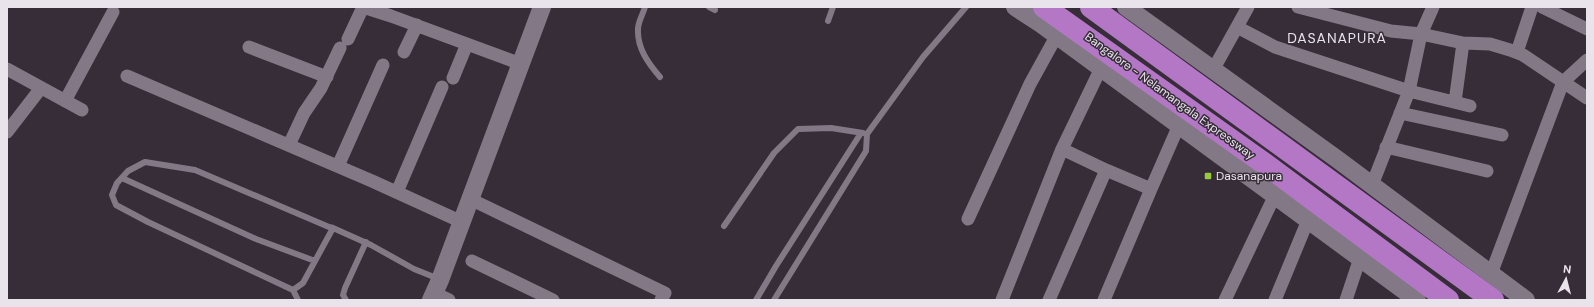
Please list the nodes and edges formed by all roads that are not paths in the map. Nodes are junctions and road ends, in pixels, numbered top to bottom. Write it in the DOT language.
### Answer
graph roads {
  1 [pos="363,7"];
  2 [pos="542,7"];
  3 [pos="645,7"];
  4 [pos="833,7"];
  5 [pos="966,7"];
  6 [pos="1015,7"];
  7 [pos="1044,7"];
  8 [pos="1090,7"];
  9 [pos="1126,7"];
  10 [pos="1248,7"];
  11 [pos="1298,7"];
  12 [pos="1433,7"];
  13 [pos="1532,7"];
  14 [pos="1542,7"];
  15 [pos="113,12"];
  16 [pos="828,20"];
  17 [pos="416,25"];
  18 [pos="1237,27"];
  19 [pos="1587,29"];
  20 [pos="1422,34"];
  21 [pos="1057,35"];
  22 [pos="1463,43"];
  23 [pos="467,44"];
  24 [pos="249,47"];
  25 [pos="404,52"];
  26 [pos="1517,52"];
  27 [pos="1587,60"];
  28 [pos="521,64"];
  29 [pos="383,65"];
  30 [pos="1101,68"];
  31 [pos="7,69"];
  32 [pos="1213,70"];
  33 [pos="127,76"];
  34 [pos="327,77"];
  35 [pos="660,77"];
  36 [pos="453,78"];
  37 [pos="1563,82"];
  38 [pos="442,87"];
  39 [pos="41,88"];
  40 [pos="1409,91"];
  41 [pos="1587,98"];
  42 [pos="65,101"];
  43 [pos="1455,102"];
  44 [pos="1470,106"];
  45 [pos="82,110"];
  46 [pos="1400,113"];
  47 [pos="1179,125"];
  48 [pos="7,132"];
  49 [pos="864,133"];
  50 [pos="1502,135"];
  51 [pos="289,146"];
  52 [pos="1386,147"];
  53 [pos="1062,150"];
  54 [pos="338,166"];
  55 [pos="1106,170"];
  56 [pos="1487,171"];
  57 [pos="122,178"];
  58 [pos="1372,185"];
  59 [pos="1151,188"];
  60 [pos="397,192"];
  61 [pos="1275,195"];
  62 [pos="470,199"];
  63 [pos="968,219"];
  64 [pos="1308,220"];
  65 [pos="462,222"];
  66 [pos="724,226"];
  67 [pos="333,228"];
  68 [pos="366,242"];
  69 [pos="1360,258"];
  70 [pos="472,261"];
  71 [pos="315,262"];
  72 [pos="1491,274"];
  73 [pos="293,290"];
  74 [pos="438,293"];
  75 [pos="298,300"];
  76 [pos="346,300"];
  77 [pos="553,300"];
  78 [pos="661,300"];
  79 [pos="756,300"];
  80 [pos="774,300"];
  81 [pos="1002,300"];
  82 [pos="1050,300"];
  83 [pos="1104,300"];
  84 [pos="1225,300"];
  85 [pos="1275,300"];
  86 [pos="1346,300"];
  87 [pos="1417,300"];
  88 [pos="1448,300"];
  89 [pos="1493,300"];
  90 [pos="1526,300"];
  1 -- 17 [label="street"];
  1 -- 34 [label="street"];
  2 -- 28 [label="street"];
  3 -- 35 [label="lane"];
  4 -- 16 [label="lane"];
  5 -- 49 [label="lane"];
  6 -- 21 [label="street"];
  7 -- 88 [label="highway, Bangalore - Nelamangala Expressway"];
  8 -- 89 [label="highway"];
  9 -- 32 [label="street"];
  10 -- 18 [label="street"];
  11 -- 20 [label="street"];
  12 -- 20 [label="street"];
  13 -- 26 [label="street"];
  14 -- 19 [label="street"];
  15 -- 42 [label="street"];
  17 -- 23 [label="street"];
  17 -- 25 [label="street"];
  18 -- 32 [label="street"];
  18 -- 40 [label="street"];
  20 -- 22 [label="street"];
  20 -- 40 [label="street"];
  21 -- 30 [label="street"];
  21 -- 63 [label="street"];
  22 -- 26 [label="street"];
  22 -- 43 [label="street"];
  23 -- 28 [label="street"];
  23 -- 36 [label="street"];
  24 -- 34 [label="street"];
  26 -- 37 [label="street"];
  27 -- 37 [label="street"];
  28 -- 62 [label="street"];
  29 -- 54 [label="street"];
  30 -- 47 [label="street"];
  30 -- 53 [label="street"];
  31 -- 39 [label="street"];
  32 -- 58 [label="street"];
  33 -- 51 [label="street"];
  34 -- 51 [label="street"];
  37 -- 41 [label="street"];
  37 -- 72 [label="street"];
  38 -- 60 [label="street"];
  39 -- 42 [label="street"];
  39 -- 48 [label="street"];
  40 -- 43 [label="street"];
  40 -- 46 [label="street"];
  42 -- 45 [label="street"];
  43 -- 44 [label="street"];
  46 -- 50 [label="street"];
  46 -- 52 [label="street"];
  47 -- 59 [label="street"];
  47 -- 61 [label="street"];
  49 -- 66 [label="lane"];
  49 -- 79 [label="lane"];
  49 -- 80 [label="lane"];
  51 -- 54 [label="street"];
  52 -- 56 [label="street"];
  52 -- 58 [label="street"];
  53 -- 55 [label="street"];
  53 -- 81 [label="street"];
  54 -- 60 [label="street"];
  55 -- 59 [label="street"];
  55 -- 82 [label="street"];
  57 -- 67 [label="lane"];
  57 -- 71 [label="lane"];
  57 -- 73 [label="lane"];
  58 -- 72 [label="street"];
  59 -- 83 [label="street"];
  60 -- 65 [label="street"];
  61 -- 64 [label="street"];
  61 -- 84 [label="street"];
  62 -- 65 [label="street"];
  62 -- 78 [label="street"];
  64 -- 69 [label="street"];
  64 -- 85 [label="street"];
  65 -- 74 [label="street"];
  67 -- 68 [label="lane"];
  67 -- 71 [label="lane"];
  68 -- 74 [label="lane"];
  68 -- 76 [label="lane"];
  69 -- 86 [label="street"];
  69 -- 87 [label="street"];
  70 -- 77 [label="street"];
  71 -- 73 [label="lane"];
  72 -- 90 [label="street"];
  73 -- 75 [label="lane"];
}
